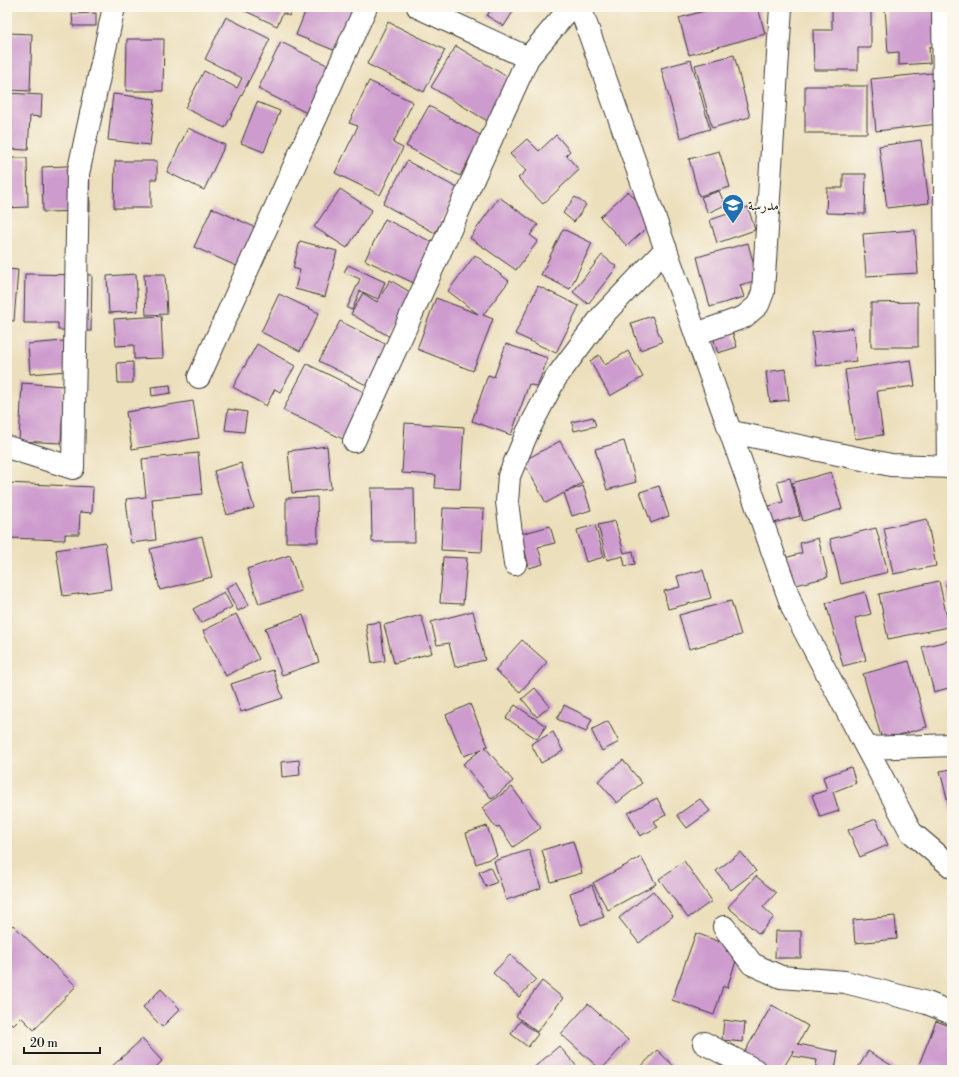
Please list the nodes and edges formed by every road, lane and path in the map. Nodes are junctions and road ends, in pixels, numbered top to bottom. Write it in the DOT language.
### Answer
graph roads {
  1 [pos="114,7"];
  2 [pos="366,7"];
  3 [pos="418,7"];
  4 [pos="571,7"];
  5 [pos="580,7"];
  6 [pos="781,7"];
  7 [pos="942,7"];
  8 [pos="528,58"];
  9 [pos="666,249"];
  10 [pos="696,334"];
  11 [pos="199,377"];
  12 [pos="732,432"];
  13 [pos="354,441"];
  14 [pos="7,448"];
  15 [pos="950,467"];
  16 [pos="515,564"];
  17 [pos="952,745"];
  18 [pos="867,748"];
  19 [pos="952,867"];
  20 [pos="724,927"];
  21 [pos="952,1012"];
  22 [pos="704,1044"];
  23 [pos="755,1070"];
  1 -- 14 [label="street"];
  2 -- 11 [label="street"];
  3 -- 8 [label="street"];
  4 -- 8 [label="street"];
  5 -- 9 [label="street"];
  6 -- 10 [label="street"];
  7 -- 15 [label="street"];
  8 -- 13 [label="street"];
  9 -- 10 [label="street"];
  9 -- 16 [label="street"];
  10 -- 12 [label="street"];
  12 -- 15 [label="street"];
  12 -- 18 [label="street"];
  17 -- 18 [label="street"];
  18 -- 19 [label="street"];
  20 -- 21 [label="street"];
  22 -- 23 [label="street"];
}
